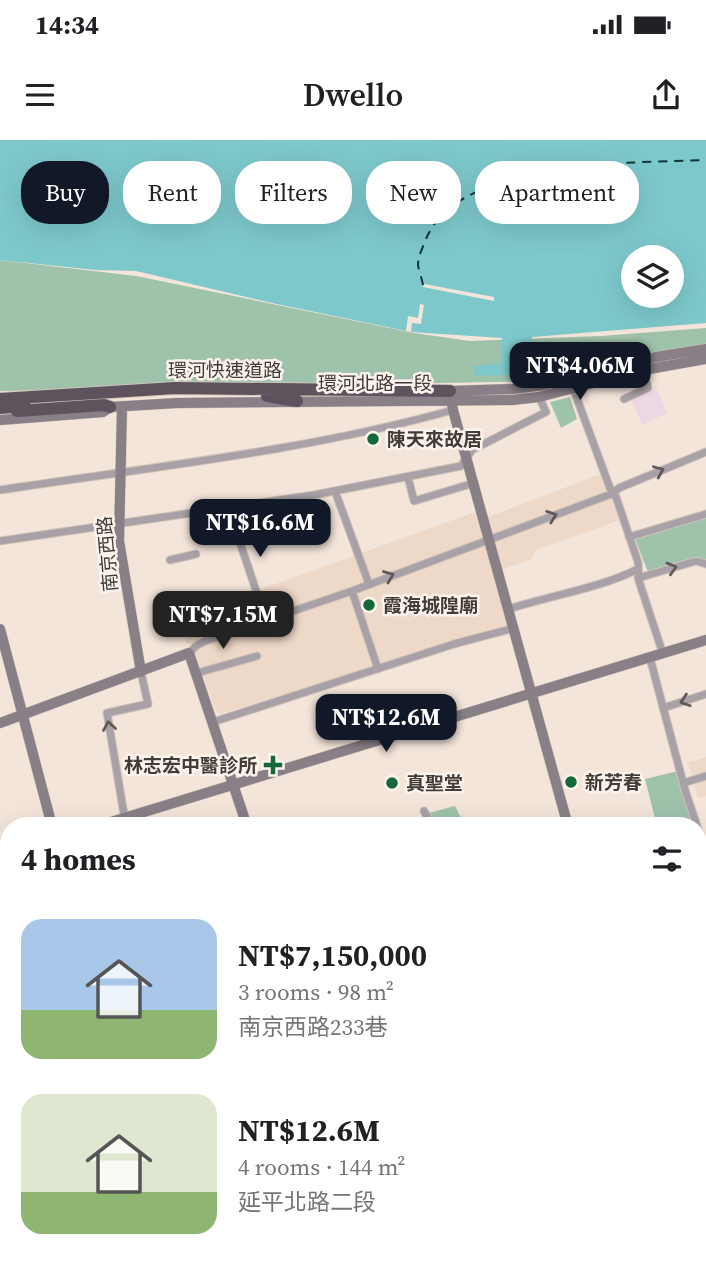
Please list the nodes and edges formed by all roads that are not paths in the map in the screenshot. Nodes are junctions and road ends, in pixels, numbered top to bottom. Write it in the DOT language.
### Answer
graph roads {
  1 [pos="706,349"];
  2 [pos="706,359"];
  3 [pos="643,370"];
  4 [pos="573,388"];
  5 [pos="539,397"];
  6 [pos="0,399"];
  7 [pos="624,399"];
  8 [pos="452,400"];
  9 [pos="297,401"];
  10 [pos="116,407"];
  11 [pos="0,410"];
  12 [pos="0,420"];
  13 [pos="706,452"];
  14 [pos="467,458"];
  15 [pos="120,472"];
  16 [pos="408,477"];
  17 [pos="474,482"];
  18 [pos="0,490"];
  19 [pos="335,491"];
  20 [pos="614,493"];
  21 [pos="228,507"];
  22 [pos="706,514"];
  23 [pos="120,522"];
  24 [pos="629,537"];
  25 [pos="489,538"];
  26 [pos="0,541"];
  27 [pos="196,554"];
  28 [pos="170,560"];
  29 [pos="706,564"];
  30 [pos="638,573"];
  31 [pos="369,584"];
  32 [pos="352,591"];
  33 [pos="509,609"];
  34 [pos="266,620"];
  35 [pos="514,628"];
  36 [pos="0,629"];
  37 [pos="706,640"];
  38 [pos="189,653"];
  39 [pos="663,654"];
  40 [pos="257,656"];
  41 [pos="650,658"];
  42 [pos="378,669"];
  43 [pos="141,672"];
  44 [pos="197,673"];
  45 [pos="532,694"];
  46 [pos="706,694"];
  47 [pos="663,708"];
  48 [pos="24,715"];
  49 [pos="213,722"];
  50 [pos="0,723"];
  51 [pos="706,776"];
  52 [pos="683,783"];
  53 [pos="233,785"];
  54 [pos="424,811"];
  55 [pos="50,817"];
  56 [pos="125,817"];
  57 [pos="140,817"];
  58 [pos="243,817"];
  59 [pos="427,817"];
  60 [pos="566,817"];
  61 [pos="695,817"];
  1 -- 8 [label="street, 環河北路一段"];
  2 -- 3 [label="street, 環河北路一段"];
  3 -- 4 [label="street, 環河北路一段"];
  3 -- 7 [label="street"];
  4 -- 5 [label="street, 環河北路一段"];
  4 -- 20 [label="street"];
  5 -- 8 [label="street, 環河北路一段"];
  5 -- 14 [label="street"];
  6 -- 8 [label="highway, 環河快速道路"];
  8 -- 9 [label="street, 環河北路一段"];
  8 -- 14 [label="street"];
  8 -- 15 [label="street"];
  9 -- 10 [label="street, 環河北路一段"];
  9 -- 11 [label="highway, 環河快速道路"];
  10 -- 11 [label="highway"];
  10 -- 12 [label="street, 環河北路一段"];
  10 -- 15 [label="street, 南京西路"];
  20 -- 13 [label="street, one-way"];
  14 -- 16 [label="street"];
  14 -- 17 [label="street"];
  15 -- 18 [label="street"];
  15 -- 23 [label="street, 南京西路"];
  16 -- 17 [label="street"];
  16 -- 19 [label="street"];
  17 -- 25 [label="street"];
  19 -- 21 [label="street"];
  19 -- 31 [label="street"];
  20 -- 24 [label="street"];
  25 -- 20 [label="street, one-way"];
  21 -- 23 [label="street"];
  21 -- 34 [label="street"];
  22 -- 24 [label="street"];
  23 -- 26 [label="street"];
  23 -- 43 [label="street, 南京西路"];
  24 -- 30 [label="street"];
  31 -- 25 [label="street, one-way"];
  25 -- 33 [label="street"];
  27 -- 28 [label="street"];
  30 -- 29 [label="street, one-way"];
  30 -- 33 [label="street"];
  30 -- 39 [label="street"];
  31 -- 32 [label="street"];
  32 -- 34 [label="street"];
  32 -- 42 [label="street"];
  33 -- 35 [label="street"];
  34 -- 38 [label="street"];
  35 -- 42 [label="street"];
  35 -- 45 [label="street"];
  36 -- 48 [label="street"];
  37 -- 39 [label="street"];
  38 -- 43 [label="street"];
  38 -- 44 [label="street"];
  39 -- 41 [label="street"];
  40 -- 44 [label="street"];
  41 -- 45 [label="street"];
  41 -- 47 [label="street"];
  42 -- 49 [label="street"];
  43 -- 48 [label="street"];
  56 -- 43 [label="street, one-way"];
  44 -- 49 [label="street"];
  45 -- 53 [label="street"];
  45 -- 60 [label="street"];
  46 -- 47 [label="street, one-way"];
  47 -- 52 [label="street"];
  48 -- 50 [label="street"];
  48 -- 55 [label="street"];
  49 -- 53 [label="street"];
  51 -- 52 [label="street"];
  52 -- 61 [label="street"];
  53 -- 57 [label="street"];
  53 -- 58 [label="street"];
  54 -- 59 [label="street"];
}
